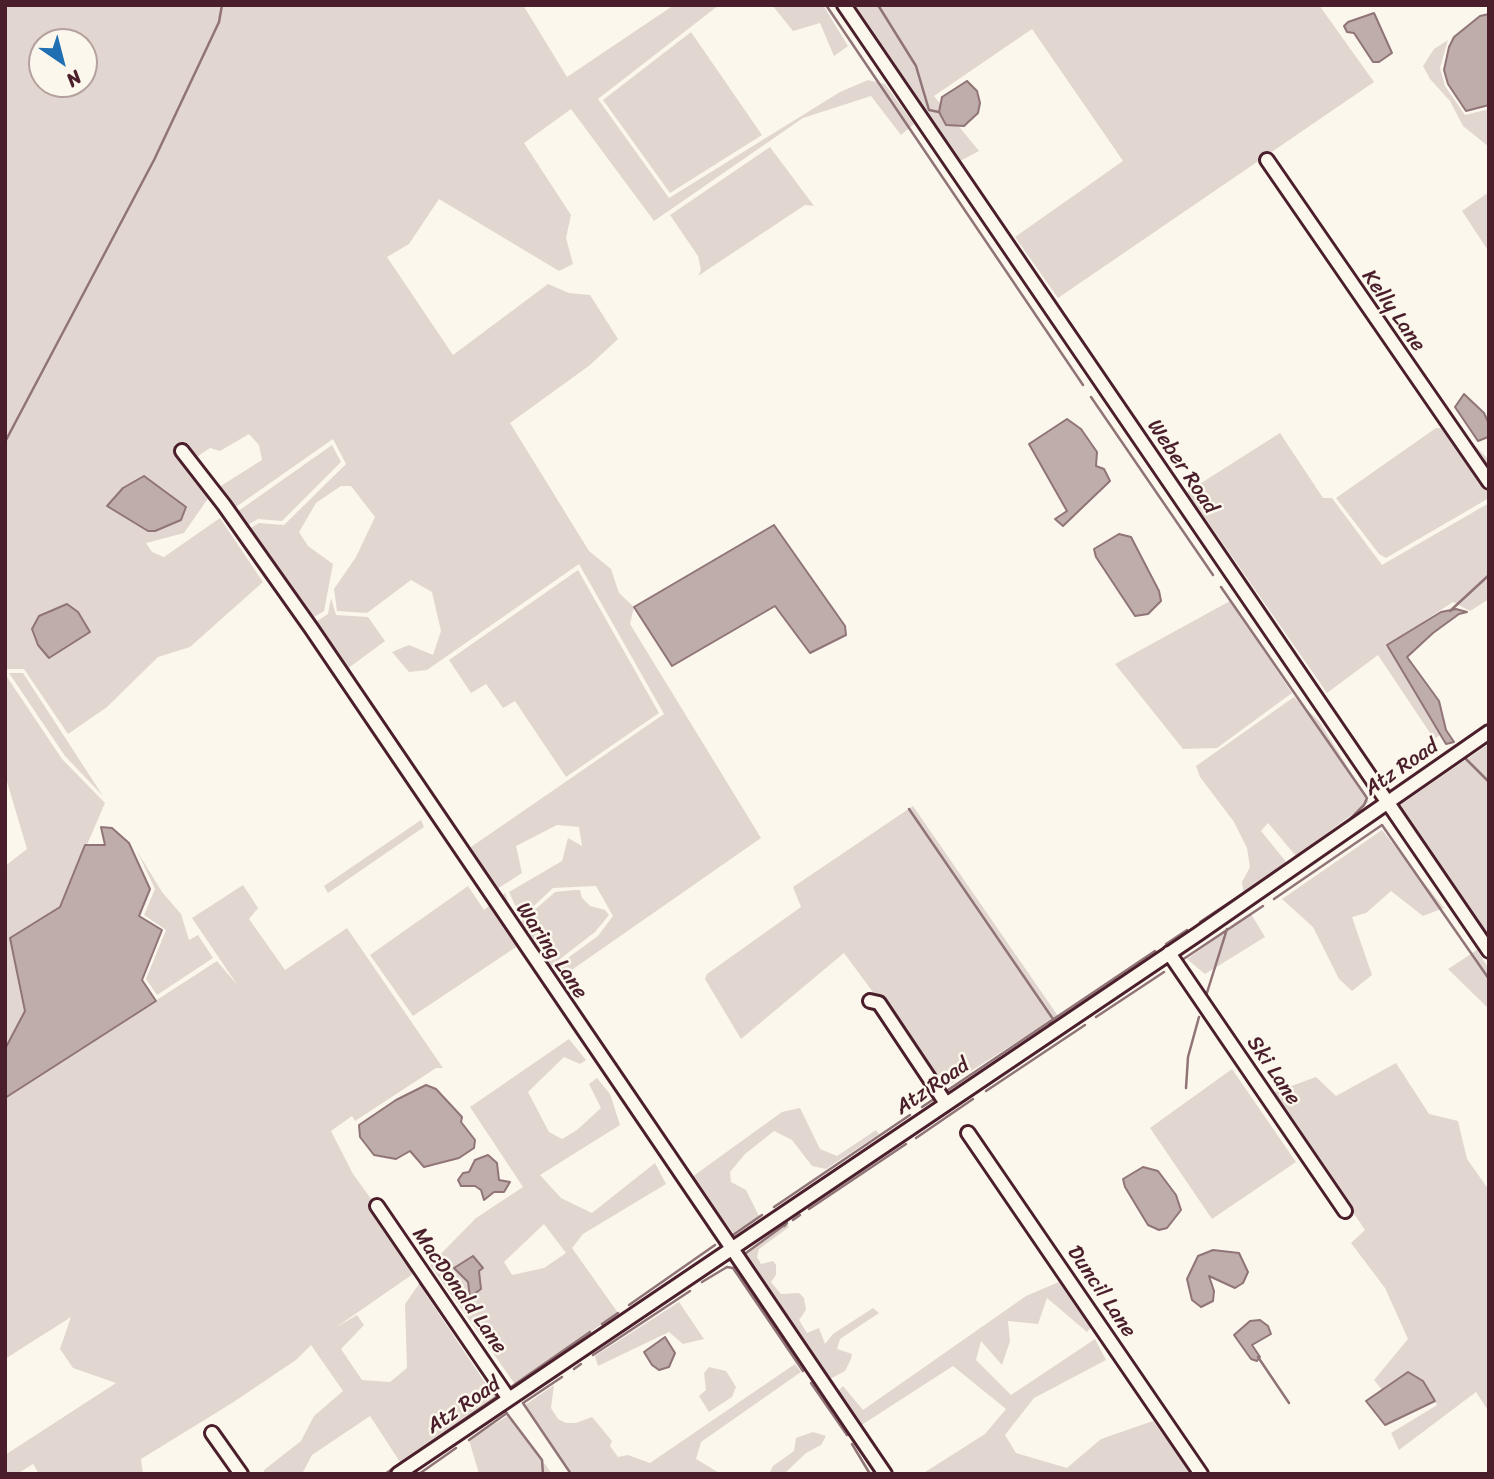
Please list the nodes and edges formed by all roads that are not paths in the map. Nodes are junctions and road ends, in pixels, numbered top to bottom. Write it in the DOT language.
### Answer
graph roads {
  1 [pos="844,5"];
  2 [pos="1267,160"];
  3 [pos="182,452"];
  4 [pos="1489,482"];
  5 [pos="1489,732"];
  6 [pos="1387,801"];
  7 [pos="1489,951"];
  8 [pos="1169,953"];
  9 [pos="870,1001"];
  10 [pos="945,1102"];
  11 [pos="968,1133"];
  12 [pos="377,1206"];
  13 [pos="1345,1211"];
  14 [pos="730,1248"];
  15 [pos="509,1399"];
  16 [pos="212,1433"];
  17 [pos="241,1474"];
  18 [pos="398,1474"];
  19 [pos="885,1474"];
  20 [pos="1201,1474"];
  1 -- 6 [label="street, Weber Road"];
  2 -- 4 [label="street, Kelly Lane"];
  3 -- 14 [label="street, Waring Lane"];
  5 -- 6 [label="street, Atz Road"];
  6 -- 7 [label="street, Weber Road"];
  6 -- 8 [label="street, Atz Road"];
  8 -- 10 [label="street, Atz Road"];
  8 -- 13 [label="street, Ski Lane"];
  9 -- 10 [label="street"];
  10 -- 14 [label="street, Atz Road"];
  11 -- 20 [label="street, Duncil Lane"];
  12 -- 15 [label="street, MacDonald Lane"];
  14 -- 15 [label="street, Atz Road"];
  14 -- 19 [label="street, Waring Lane"];
  15 -- 18 [label="street, Atz Road"];
  16 -- 17 [label="street"];
}
